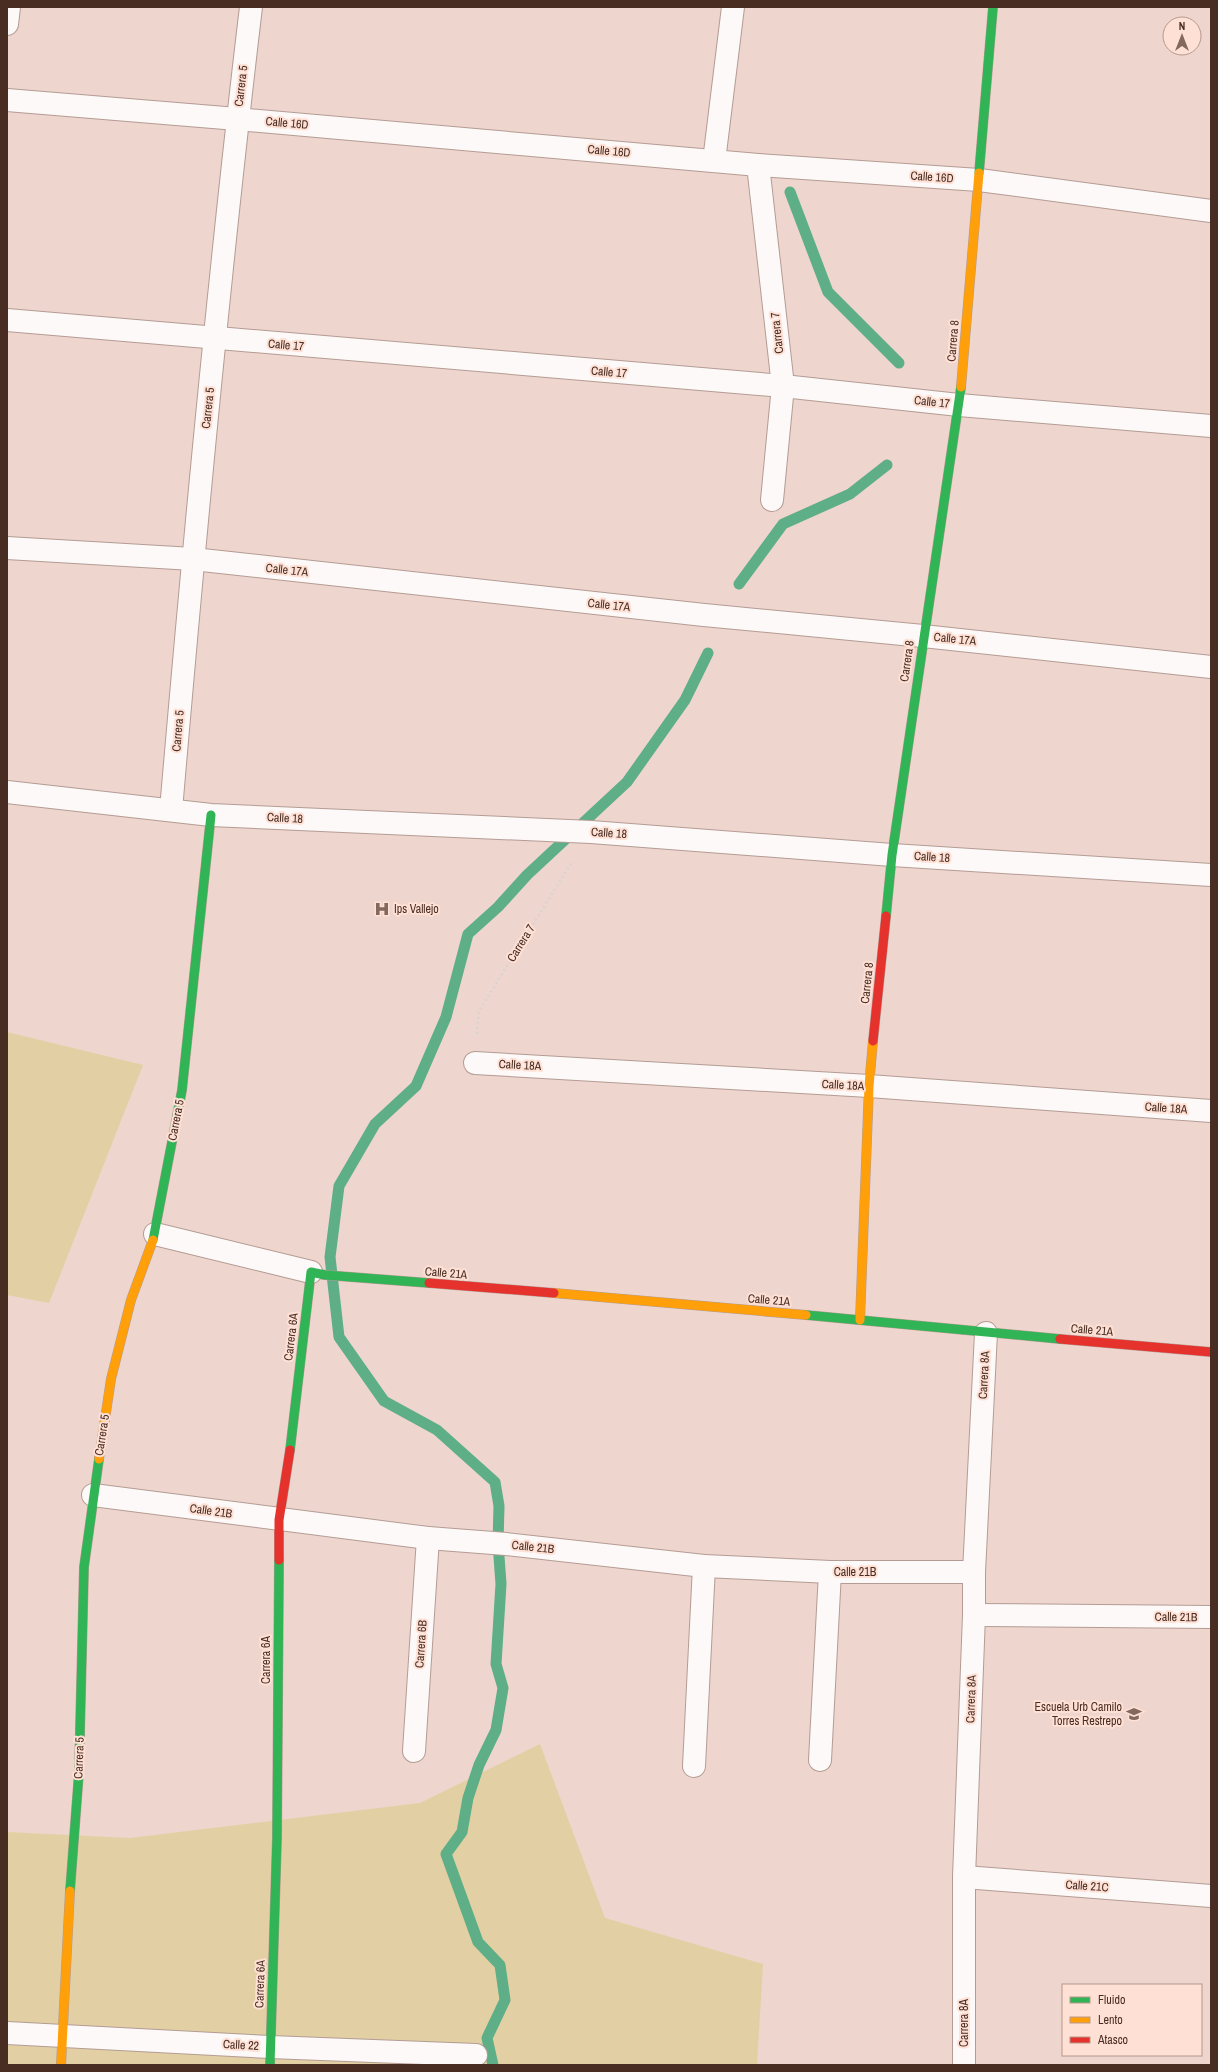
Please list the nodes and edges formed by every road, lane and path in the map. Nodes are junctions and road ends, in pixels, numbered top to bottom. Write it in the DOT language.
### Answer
graph roads {
  1 [pos="9,7"];
  2 [pos="251,7"];
  3 [pos="733,7"];
  4 [pos="993,7"];
  5 [pos="7,24"];
  6 [pos="7,100"];
  7 [pos="237,119"];
  8 [pos="714,161"];
  9 [pos="758,165"];
  10 [pos="979,180"];
  11 [pos="1211,211"];
  12 [pos="7,320"];
  13 [pos="215,339"];
  14 [pos="783,386"];
  15 [pos="960,405"];
  16 [pos="1211,426"];
  17 [pos="772,500"];
  18 [pos="7,548"];
  19 [pos="193,559"];
  20 [pos="923,636"];
  21 [pos="1211,667"];
  22 [pos="7,792"];
  23 [pos="171,810"];
  24 [pos="211,815"];
  25 [pos="591,832"];
  26 [pos="892,855"];
  27 [pos="1211,875"];
  28 [pos="475,1063"];
  29 [pos="869,1086"];
  30 [pos="1211,1111"];
  31 [pos="155,1234"];
  32 [pos="318,1274"];
  33 [pos="860,1320"];
  34 [pos="986,1333"];
  35 [pos="1211,1352"];
  36 [pos="93,1495"];
  37 [pos="279,1520"];
  38 [pos="428,1538"];
  39 [pos="704,1566"];
  40 [pos="830,1572"];
  41 [pos="974,1572"];
  42 [pos="974,1614"];
  43 [pos="1211,1617"];
  44 [pos="414,1751"];
  45 [pos="820,1760"];
  46 [pos="694,1766"];
  47 [pos="964,1877"];
  48 [pos="1211,1896"];
  49 [pos="7,2033"];
  50 [pos="62,2035"];
  51 [pos="476,2055"];
  52 [pos="270,2056"];
  53 [pos="62,2065"];
  54 [pos="964,2065"];
  1 -- 5 [label="street"];
  2 -- 7 [label="street, Carrera 5"];
  3 -- 8 [label="street"];
  4 -- 10 [label="street, Carrera 8"];
  6 -- 7 [label="street, Calle 16D"];
  7 -- 8 [label="street, Calle 16D"];
  7 -- 13 [label="street, Carrera 5"];
  8 -- 9 [label="street, Calle 16D"];
  9 -- 10 [label="street, Calle 16D"];
  9 -- 14 [label="street, Carrera 7"];
  10 -- 11 [label="street, Calle 16D"];
  10 -- 15 [label="street, Carrera 8"];
  12 -- 13 [label="street, Calle 17"];
  13 -- 14 [label="street, Calle 17"];
  13 -- 19 [label="street, Carrera 5"];
  14 -- 15 [label="street, Calle 17"];
  14 -- 17 [label="street, Carrera 7"];
  15 -- 16 [label="street, Calle 17"];
  15 -- 20 [label="street, Carrera 8"];
  18 -- 19 [label="street, Calle 17A"];
  19 -- 20 [label="street, Calle 17A"];
  19 -- 23 [label="street, Carrera 5"];
  20 -- 21 [label="street, Calle 17A"];
  20 -- 26 [label="street, Carrera 8"];
  22 -- 23 [label="street, Calle 18"];
  23 -- 24 [label="street, Calle 18"];
  24 -- 25 [label="street, Calle 18"];
  24 -- 31 [label="street, Carrera 5"];
  25 -- 26 [label="street, Calle 18"];
  25 -- 28 [label="path, Carrera 7"];
  26 -- 27 [label="street, Calle 18"];
  26 -- 29 [label="street, Carrera 8"];
  28 -- 29 [label="street, Calle 18A"];
  29 -- 30 [label="street, Calle 18A"];
  29 -- 33 [label="street, Carrera 8"];
  31 -- 32 [label="street"];
  31 -- 36 [label="street, Carrera 5"];
  32 -- 33 [label="street, Calle 21A"];
  32 -- 37 [label="street, Carrera 6A"];
  33 -- 34 [label="street, Calle 21A"];
  34 -- 35 [label="street, Calle 21A"];
  34 -- 41 [label="street, Carrera 8A"];
  36 -- 37 [label="street, Calle 21B"];
  36 -- 50 [label="street, Carrera 5"];
  37 -- 38 [label="street, Calle 21B"];
  37 -- 52 [label="street, Carrera 6A"];
  38 -- 39 [label="street, Calle 21B"];
  38 -- 44 [label="street, Carrera 6B"];
  39 -- 40 [label="street, Calle 21B"];
  39 -- 46 [label="street"];
  40 -- 41 [label="street, Calle 21B"];
  40 -- 45 [label="street"];
  41 -- 42 [label="street, Carrera 8A"];
  42 -- 43 [label="street, Calle 21B"];
  42 -- 47 [label="street, Carrera 8A"];
  47 -- 48 [label="street, Calle 21C"];
  47 -- 54 [label="street, Carrera 8A"];
  49 -- 50 [label="street, Calle 22"];
  50 -- 52 [label="street, Calle 22"];
  50 -- 53 [label="street, Carrera 5"];
  51 -- 52 [label="street, Calle 22"];
}
